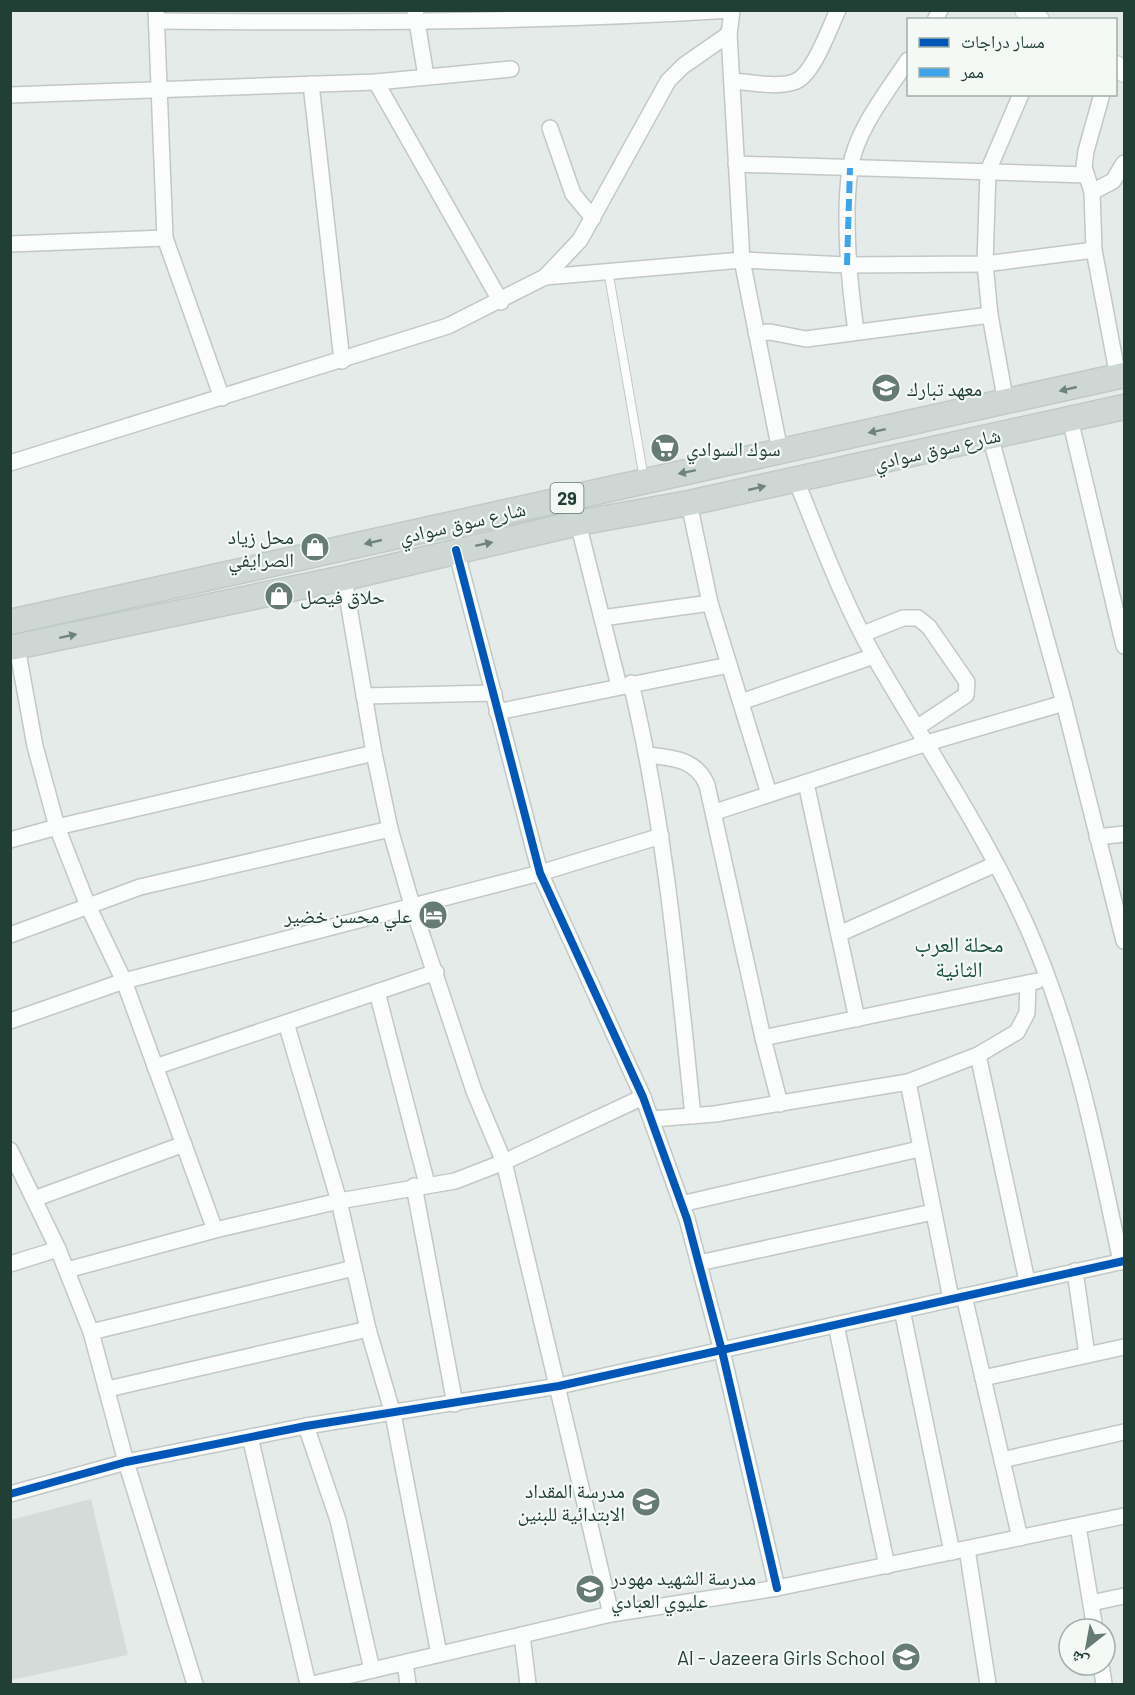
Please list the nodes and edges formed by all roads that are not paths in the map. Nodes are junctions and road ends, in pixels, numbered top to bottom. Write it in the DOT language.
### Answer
graph roads {
  1 [pos="732,10"];
  2 [pos="838,10"];
  3 [pos="157,16"];
  4 [pos="326,16"];
  5 [pos="415,16"];
  6 [pos="729,34"];
  7 [pos="907,63"];
  8 [pos="511,69"];
  9 [pos="426,76"];
  10 [pos="732,81"];
  11 [pos="376,82"];
  12 [pos="311,84"];
  13 [pos="160,90"];
  14 [pos="10,95"];
  15 [pos="1020,96"];
  16 [pos="1101,96"];
  17 [pos="550,128"];
  18 [pos="1125,163"];
  19 [pos="736,164"];
  20 [pos="850,168"];
  21 [pos="988,171"];
  22 [pos="1086,175"];
  23 [pos="1092,192"];
  24 [pos="593,218"];
  25 [pos="165,238"];
  26 [pos="10,244"];
  27 [pos="1094,250"];
  28 [pos="742,260"];
  29 [pos="985,264"];
  30 [pos="848,266"];
  31 [pos="608,270"];
  32 [pos="544,277"];
  33 [pos="501,302"];
  34 [pos="990,315"];
  35 [pos="856,331"];
  36 [pos="756,333"];
  37 [pos="342,361"];
  38 [pos="1121,376"];
  39 [pos="222,398"];
  40 [pos="1006,403"];
  41 [pos="1125,407"];
  42 [pos="1070,419"];
  43 [pos="990,436"];
  44 [pos="780,452"];
  45 [pos="10,464"];
  46 [pos="645,480"];
  47 [pos="796,480"];
  48 [pos="689,503"];
  49 [pos="650,511"];
  50 [pos="578,523"];
  51 [pos="456,550"];
  52 [pos="344,578"];
  53 [pos="710,603"];
  54 [pos="602,618"];
  55 [pos="10,622"];
  56 [pos="863,634"];
  57 [pos="1125,645"];
  58 [pos="14,648"];
  59 [pos="874,656"];
  60 [pos="729,665"];
  61 [pos="625,685"];
  62 [pos="494,693"];
  63 [pos="364,696"];
  64 [pos="741,702"];
  65 [pos="1064,703"];
  66 [pos="497,712"];
  67 [pos="918,727"];
  68 [pos="927,743"];
  69 [pos="374,753"];
  70 [pos="648,755"];
  71 [pos="806,783"];
  72 [pos="769,794"];
  73 [pos="715,812"];
  74 [pos="57,827"];
  75 [pos="390,829"];
  76 [pos="1125,834"];
  77 [pos="661,836"];
  78 [pos="1097,837"];
  79 [pos="10,840"];
  80 [pos="996,864"];
  81 [pos="540,873"];
  82 [pos="412,905"];
  83 [pos="88,906"];
  84 [pos="838,934"];
  85 [pos="10,935"];
  86 [pos="1125,941"];
  87 [pos="436,972"];
  88 [pos="1048,978"];
  89 [pos="124,981"];
  90 [pos="1028,982"];
  91 [pos="377,992"];
  92 [pos="857,1019"];
  93 [pos="10,1021"];
  94 [pos="286,1023"];
  95 [pos="763,1038"];
  96 [pos="978,1055"];
  97 [pos="155,1067"];
  98 [pos="908,1082"];
  99 [pos="643,1097"];
  100 [pos="780,1104"];
  101 [pos="693,1116"];
  102 [pos="652,1119"];
  103 [pos="184,1144"];
  104 [pos="919,1149"];
  105 [pos="10,1150"];
  106 [pos="504,1162"];
  107 [pos="421,1185"];
  108 [pos="34,1198"];
  109 [pos="339,1201"];
  110 [pos="681,1204"];
  111 [pos="933,1212"];
  112 [pos="216,1230"];
  113 [pos="57,1248"];
  114 [pos="1123,1262"];
  115 [pos="699,1263"];
  116 [pos="10,1264"];
  117 [pos="354,1268"];
  118 [pos="67,1270"];
  119 [pos="1076,1271"];
  120 [pos="1027,1281"];
  121 [pos="957,1297"];
  122 [pos="902,1310"];
  123 [pos="836,1325"];
  124 [pos="368,1329"];
  125 [pos="91,1332"];
  126 [pos="1125,1347"];
  127 [pos="722,1351"];
  128 [pos="1087,1355"];
  129 [pos="983,1378"];
  130 [pos="559,1386"];
  131 [pos="108,1389"];
  132 [pos="455,1404"];
  133 [pos="393,1414"];
  134 [pos="306,1426"];
  135 [pos="1125,1432"];
  136 [pos="249,1437"];
  137 [pos="1002,1460"];
  138 [pos="126,1462"];
  139 [pos="10,1494"];
  140 [pos="1125,1516"];
  141 [pos="1078,1526"];
  142 [pos="1020,1538"];
  143 [pos="959,1551"];
  144 [pos="887,1566"];
  145 [pos="777,1588"];
  146 [pos="1125,1596"];
  147 [pos="1091,1603"];
  148 [pos="611,1614"];
  149 [pos="1093,1617"];
  150 [pos="522,1635"];
  151 [pos="439,1654"];
  152 [pos="405,1663"];
  153 [pos="372,1670"];
  154 [pos="195,1684"];
  155 [pos="308,1684"];
  156 [pos="313,1684"];
  157 [pos="408,1684"];
  158 [pos="528,1684"];
  159 [pos="988,1684"];
  1 -- 5 [label="street"];
  1 -- 6 [label="street"];
  2 -- 10 [label="street"];
  3 -- 4 [label="street"];
  3 -- 13 [label="street"];
  4 -- 5 [label="street"];
  5 -- 9 [label="street"];
  6 -- 10 [label="street"];
  6 -- 24 [label="street"];
  7 -- 20 [label="street"];
  8 -- 9 [label="street"];
  9 -- 11 [label="street"];
  10 -- 19 [label="street"];
  11 -- 12 [label="street"];
  11 -- 33 [label="street"];
  12 -- 13 [label="street"];
  12 -- 37 [label="street"];
  13 -- 14 [label="street"];
  13 -- 25 [label="street"];
  15 -- 21 [label="street"];
  16 -- 22 [label="street"];
  17 -- 24 [label="street"];
  18 -- 23 [label="street"];
  19 -- 20 [label="street"];
  19 -- 28 [label="street"];
  20 -- 21 [label="street"];
  20 -- 30 [label="street"];
  21 -- 22 [label="street"];
  21 -- 29 [label="street"];
  22 -- 23 [label="street"];
  23 -- 27 [label="street"];
  24 -- 32 [label="street"];
  25 -- 26 [label="street"];
  25 -- 39 [label="street"];
  27 -- 29 [label="street"];
  27 -- 38 [label="street"];
  28 -- 30 [label="street"];
  28 -- 31 [label="street"];
  28 -- 36 [label="street"];
  29 -- 30 [label="street"];
  29 -- 34 [label="street"];
  30 -- 35 [label="street"];
  31 -- 32 [label="street"];
  31 -- 46 [label="lane"];
  32 -- 33 [label="street"];
  33 -- 37 [label="street"];
  34 -- 35 [label="street"];
  34 -- 40 [label="street"];
  35 -- 36 [label="street"];
  36 -- 44 [label="street"];
  37 -- 39 [label="street"];
  38 -- 40 [label="main road, شارع سوق سوادي / 29, one-way"];
  39 -- 45 [label="street"];
  40 -- 44 [label="main road, شارع سوق سوادي / 29, one-way"];
  41 -- 42 [label="main road, شارع سوق سوادي / 29"];
  42 -- 43 [label="main road, شارع سوق سوادي / 29"];
  42 -- 57 [label="street"];
  43 -- 47 [label="main road, شارع سوق سوادي / 29"];
  43 -- 65 [label="street"];
  44 -- 46 [label="main road, شارع سوق سوادي / 29, one-way"];
  46 -- 49 [label="main road"];
  46 -- 55 [label="main road, شارع سوق سوادي / 29, one-way"];
  48 -- 47 [label="main road, شارع سوق سوادي / 29, one-way"];
  47 -- 56 [label="street"];
  48 -- 49 [label="main road, شارع سوق سوادي / 29"];
  48 -- 53 [label="street"];
  49 -- 50 [label="main road, شارع سوق سوادي / 29"];
  51 -- 50 [label="main road, شارع سوق سوادي / 29, one-way"];
  50 -- 54 [label="street"];
  51 -- 52 [label="main road, شارع سوق سوادي / 29"];
  51 -- 62 [label="street"];
  58 -- 52 [label="main road, شارع سوق سوادي / 29, one-way"];
  52 -- 63 [label="street"];
  53 -- 54 [label="street"];
  53 -- 60 [label="street"];
  54 -- 61 [label="street"];
  56 -- 59 [label="street"];
  56 -- 67 [label="street"];
  58 -- 74 [label="street"];
  59 -- 64 [label="street"];
  59 -- 67 [label="street"];
  60 -- 61 [label="street"];
  60 -- 64 [label="street"];
  61 -- 66 [label="street"];
  61 -- 70 [label="street"];
  62 -- 63 [label="street"];
  62 -- 66 [label="street"];
  63 -- 69 [label="street"];
  64 -- 72 [label="street"];
  65 -- 68 [label="street"];
  65 -- 78 [label="street"];
  66 -- 81 [label="street"];
  67 -- 68 [label="street"];
  68 -- 71 [label="street"];
  68 -- 80 [label="street"];
  69 -- 74 [label="street"];
  69 -- 75 [label="street"];
  70 -- 73 [label="street"];
  70 -- 77 [label="street"];
  71 -- 72 [label="street"];
  71 -- 84 [label="street"];
  72 -- 73 [label="street"];
  73 -- 95 [label="street"];
  74 -- 79 [label="street"];
  74 -- 83 [label="street"];
  75 -- 82 [label="street"];
  75 -- 83 [label="street"];
  76 -- 78 [label="street"];
  77 -- 81 [label="street"];
  77 -- 101 [label="street"];
  78 -- 86 [label="street"];
  80 -- 84 [label="street"];
  80 -- 88 [label="street"];
  81 -- 82 [label="street"];
  81 -- 99 [label="street"];
  82 -- 87 [label="street"];
  82 -- 89 [label="street"];
  83 -- 85 [label="street"];
  83 -- 89 [label="street"];
  84 -- 92 [label="street"];
  87 -- 91 [label="street"];
  87 -- 106 [label="street"];
  88 -- 90 [label="street"];
  88 -- 114 [label="street"];
  89 -- 93 [label="street"];
  89 -- 97 [label="street"];
  90 -- 92 [label="street"];
  90 -- 96 [label="street"];
  91 -- 94 [label="street"];
  91 -- 107 [label="street"];
  92 -- 95 [label="street"];
  94 -- 97 [label="street"];
  94 -- 109 [label="street"];
  95 -- 100 [label="street"];
  96 -- 98 [label="street"];
  96 -- 120 [label="street"];
  97 -- 103 [label="street"];
  98 -- 100 [label="street"];
  98 -- 104 [label="street"];
  99 -- 102 [label="street"];
  99 -- 106 [label="street"];
  100 -- 101 [label="street"];
  101 -- 102 [label="street"];
  102 -- 110 [label="street"];
  103 -- 108 [label="street"];
  103 -- 112 [label="street"];
  104 -- 110 [label="street"];
  104 -- 111 [label="street"];
  105 -- 108 [label="street"];
  106 -- 107 [label="street"];
  106 -- 130 [label="street"];
  107 -- 109 [label="street"];
  107 -- 132 [label="street"];
  108 -- 113 [label="street"];
  109 -- 112 [label="street"];
  109 -- 117 [label="street"];
  110 -- 115 [label="street"];
  111 -- 115 [label="street"];
  111 -- 121 [label="street"];
  112 -- 118 [label="street"];
  113 -- 116 [label="street"];
  113 -- 118 [label="street"];
  114 -- 119 [label="street"];
  115 -- 127 [label="street"];
  117 -- 124 [label="street"];
  117 -- 125 [label="street"];
  118 -- 125 [label="street"];
  119 -- 120 [label="street"];
  119 -- 128 [label="street"];
  120 -- 121 [label="street"];
  121 -- 122 [label="street"];
  121 -- 129 [label="street"];
  122 -- 123 [label="street"];
  122 -- 143 [label="street"];
  123 -- 127 [label="street"];
  123 -- 144 [label="street"];
  124 -- 131 [label="street"];
  124 -- 133 [label="street"];
  125 -- 131 [label="street"];
  126 -- 128 [label="street"];
  127 -- 130 [label="street"];
  127 -- 145 [label="street"];
  128 -- 129 [label="street"];
  129 -- 137 [label="street"];
  130 -- 132 [label="street"];
  130 -- 148 [label="street"];
  131 -- 138 [label="street"];
  132 -- 133 [label="street"];
  133 -- 134 [label="street"];
  133 -- 151 [label="street"];
  134 -- 136 [label="street"];
  134 -- 153 [label="street"];
  135 -- 137 [label="street"];
  136 -- 138 [label="street"];
  136 -- 155 [label="street"];
  137 -- 142 [label="street"];
  138 -- 139 [label="street"];
  138 -- 154 [label="street"];
  140 -- 141 [label="street"];
  141 -- 142 [label="street"];
  141 -- 147 [label="street"];
  142 -- 143 [label="street"];
  143 -- 144 [label="street"];
  143 -- 159 [label="street"];
  144 -- 145 [label="street"];
  145 -- 148 [label="street"];
  146 -- 147 [label="street"];
  147 -- 149 [label="street"];
  148 -- 150 [label="street"];
  150 -- 151 [label="street"];
  150 -- 158 [label="street"];
  151 -- 152 [label="street"];
  152 -- 153 [label="street"];
  152 -- 157 [label="street"];
  153 -- 156 [label="street"];
}
